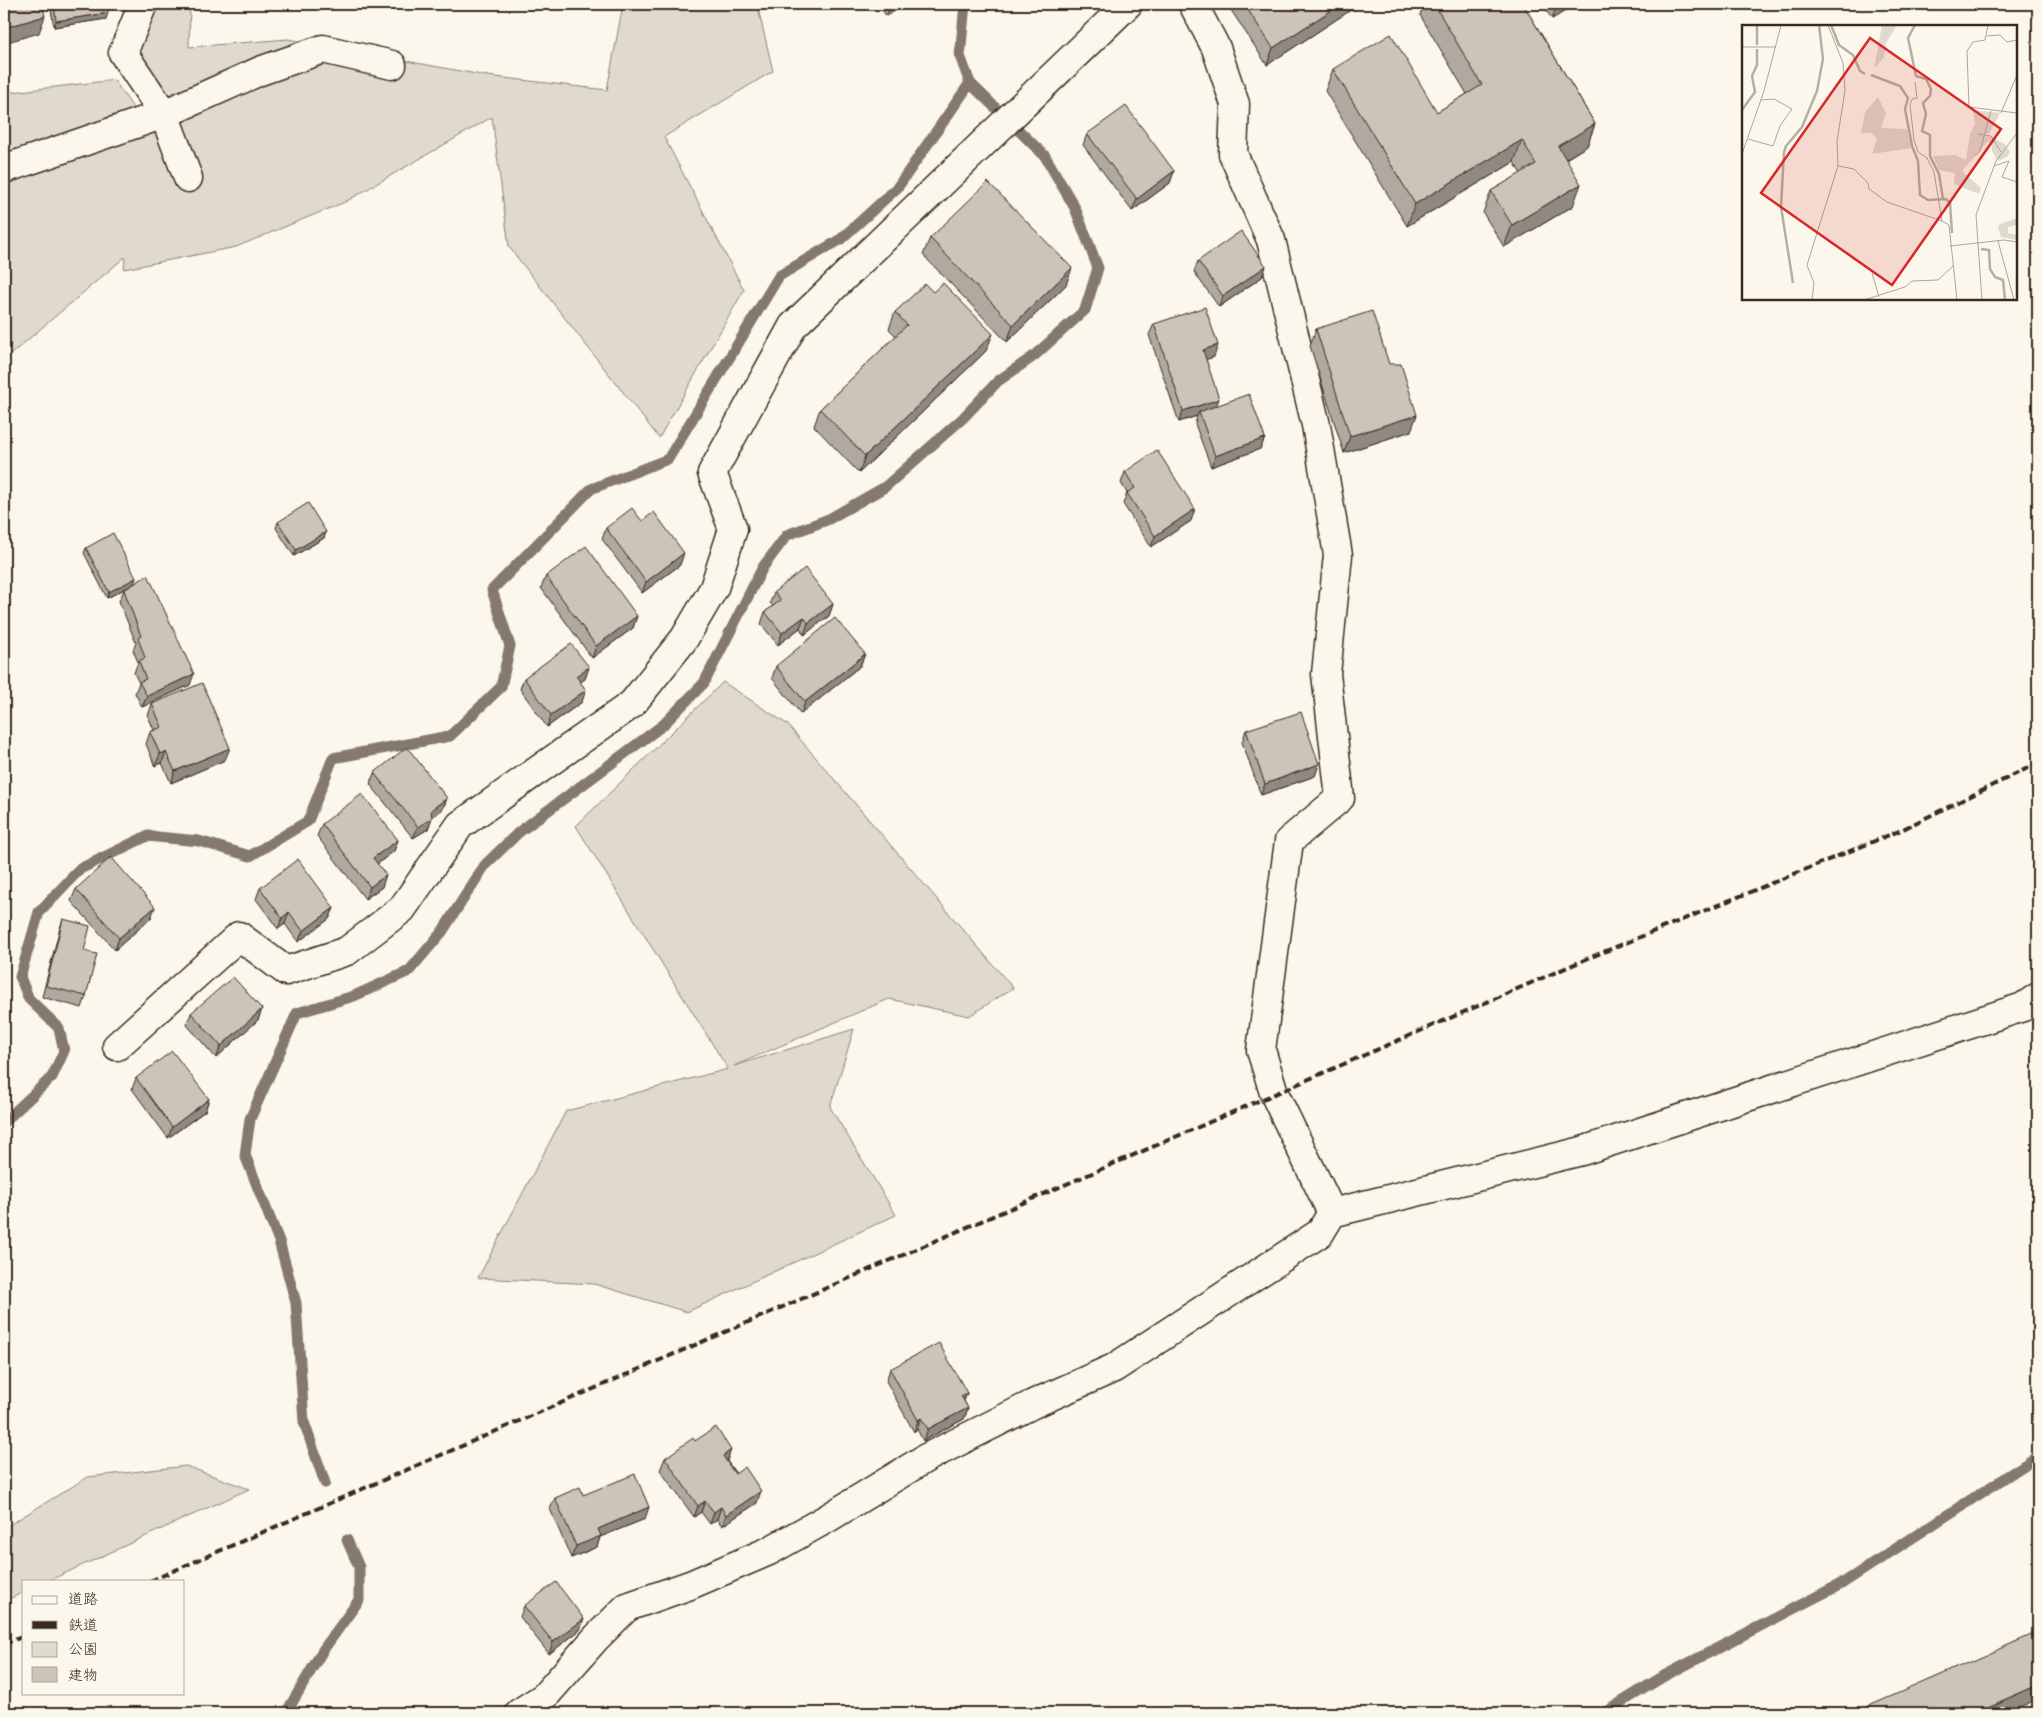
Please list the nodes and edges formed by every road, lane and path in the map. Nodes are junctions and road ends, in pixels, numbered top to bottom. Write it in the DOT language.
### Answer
graph roads {
  1 [pos="143,4"];
  2 [pos="1128,4"];
  3 [pos="1193,4"];
  4 [pos="392,65"];
  5 [pos="164,114"];
  6 [pos="4,169"];
  7 [pos="188,178"];
  8 [pos="2038,997"];
  9 [pos="117,1046"];
  10 [pos="1332,1213"];
  11 [pos="519,1713"];
  1 -- 5 [label="street"];
  2 -- 9 [label="street"];
  3 -- 10 [label="street"];
  4 -- 5 [label="street"];
  5 -- 6 [label="street"];
  5 -- 7 [label="street"];
  8 -- 10 [label="street"];
  10 -- 11 [label="street"];
}
